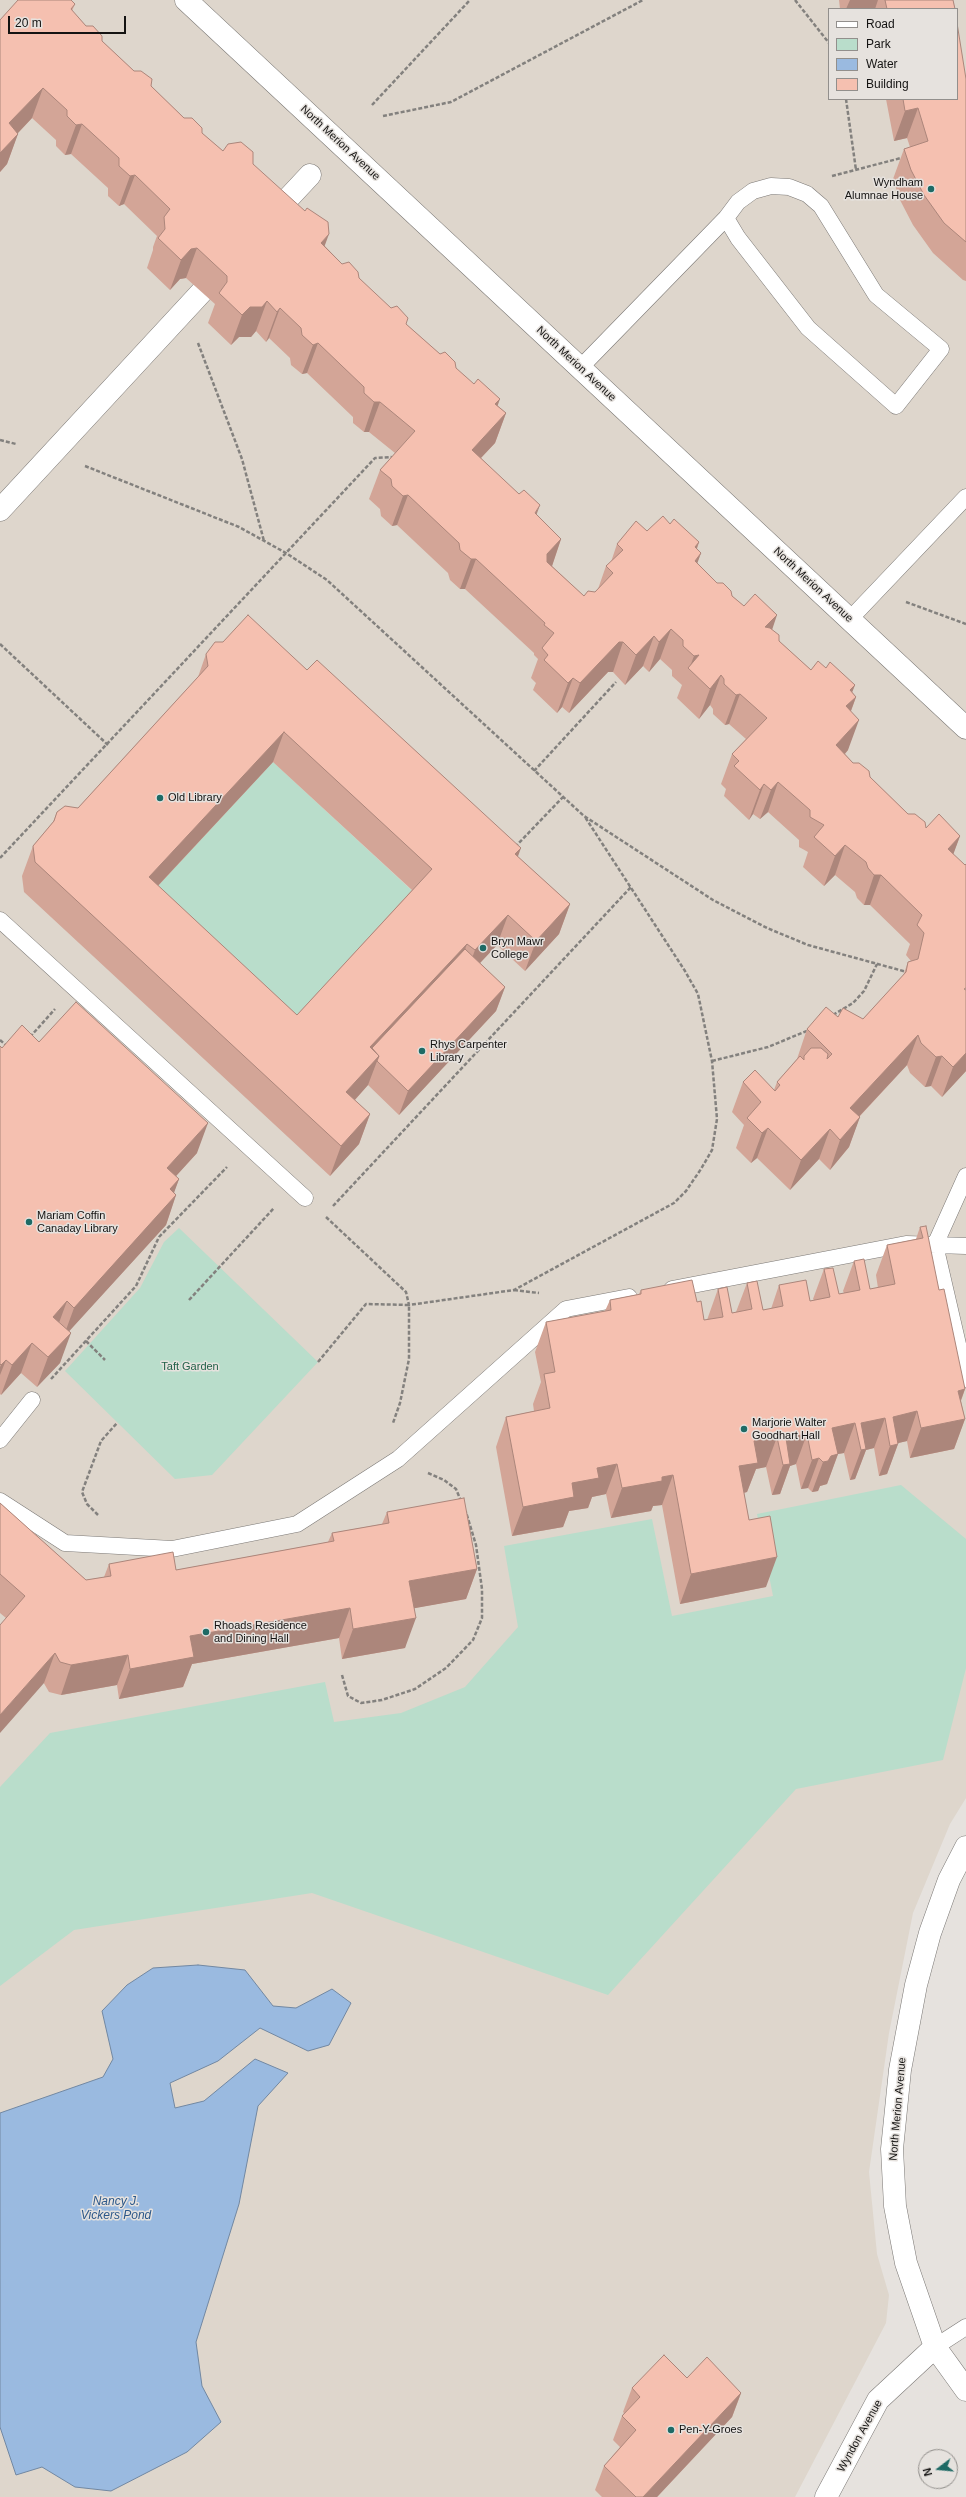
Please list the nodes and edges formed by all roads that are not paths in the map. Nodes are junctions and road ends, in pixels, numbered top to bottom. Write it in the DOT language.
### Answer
graph roads {
  1 [pos="186,0"];
  2 [pos="310,175"];
  3 [pos="726,218"];
  4 [pos="256,234"];
  5 [pos="234,257"];
  6 [pos="580,368"];
  7 [pos="966,497"];
  8 [pos="0,510"];
  9 [pos="850,619"];
  10 [pos="966,728"];
  11 [pos="0,920"];
  12 [pos="966,1176"];
  13 [pos="299,1192"];
  14 [pos="935,1245"];
  15 [pos="966,1246"];
  16 [pos="966,1379"];
  17 [pos="32,1400"];
  18 [pos="0,1440"];
  19 [pos="0,1502"];
  20 [pos="966,1846"];
  21 [pos="966,2327"];
  22 [pos="934,2347"];
  23 [pos="966,2390"];
  24 [pos="826,2497"];
  1 -- 6 [label="street, North Merion Avenue"];
  2 -- 4 [label="street"];
  3 -- 3 [label="lane"];
  3 -- 6 [label="lane"];
  5 -- 8 [label="street"];
  6 -- 9 [label="street, North Merion Avenue"];
  7 -- 9 [label="lane"];
  9 -- 10 [label="street, North Merion Avenue"];
  11 -- 13 [label="lane"];
  12 -- 14 [label="lane"];
  14 -- 15 [label="lane"];
  14 -- 16 [label="lane"];
  14 -- 19 [label="lane"];
  17 -- 18 [label="lane"];
  20 -- 22 [label="street, North Merion Avenue"];
  21 -- 22 [label="lane"];
  22 -- 23 [label="street, North Merion Avenue"];
  22 -- 24 [label="street, Wyndon Avenue"];
}
